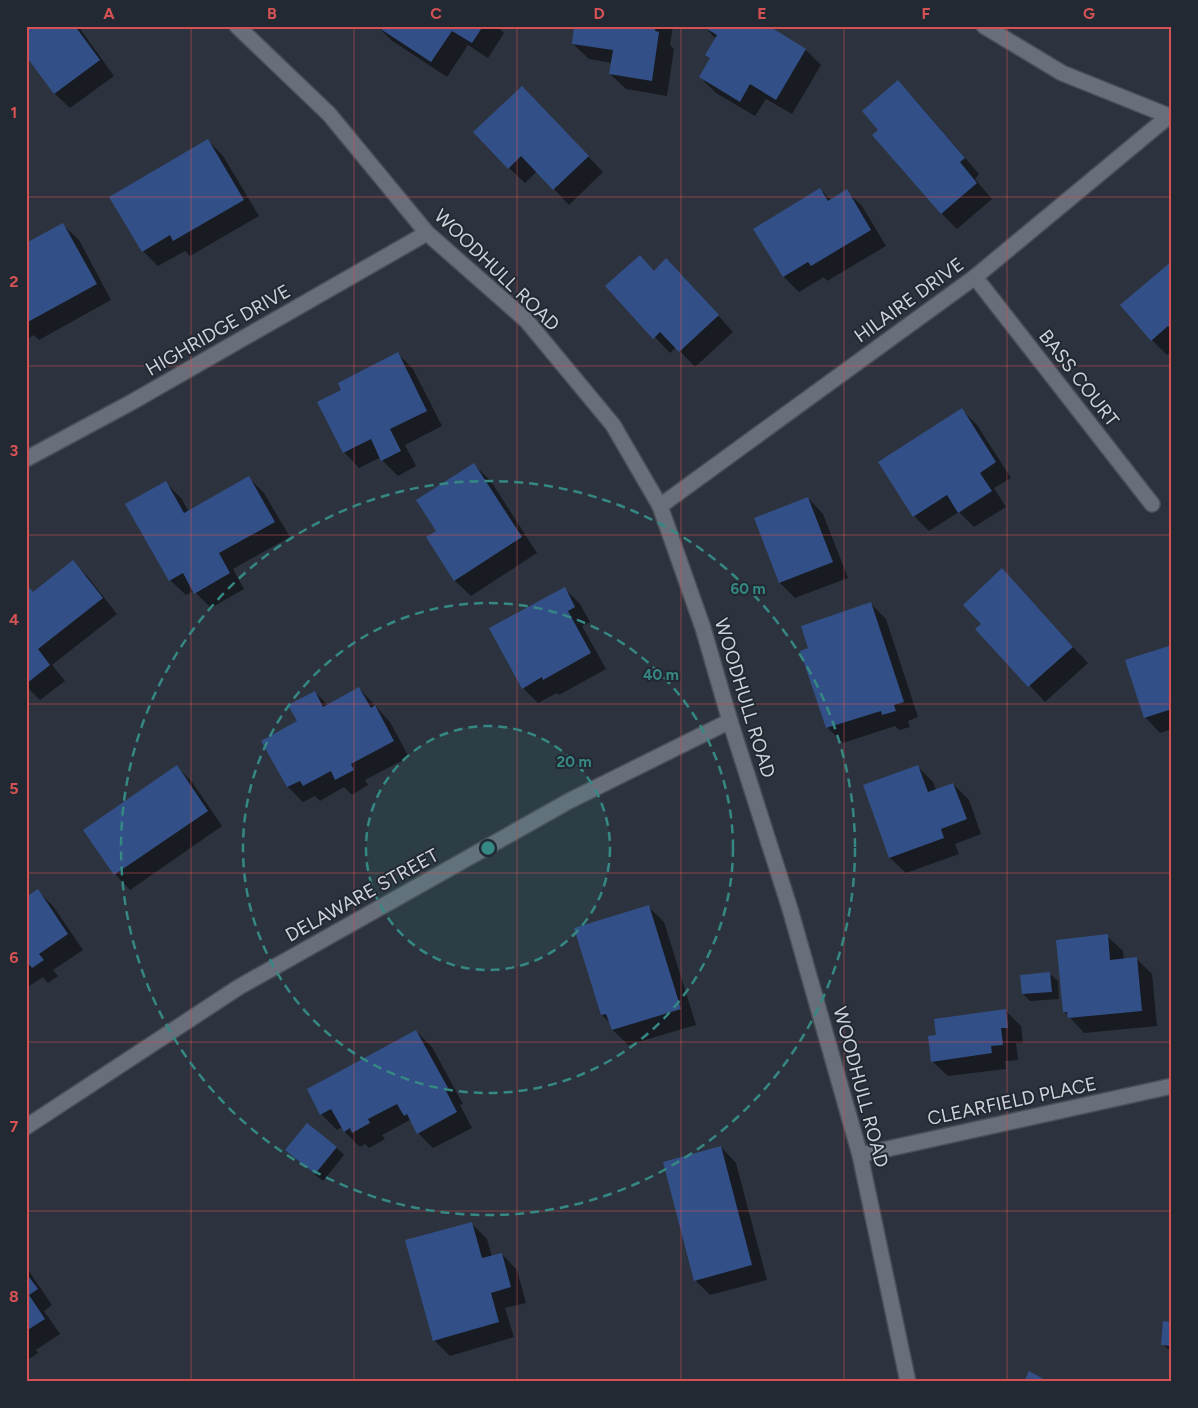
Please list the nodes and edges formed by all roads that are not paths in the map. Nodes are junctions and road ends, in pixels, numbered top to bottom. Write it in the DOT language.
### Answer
graph roads {
  1 [pos="237,26"];
  2 [pos="984,26"];
  3 [pos="1170,116"];
  4 [pos="427,233"];
  5 [pos="975,277"];
  6 [pos="26,459"];
  7 [pos="1152,504"];
  8 [pos="660,506"];
  9 [pos="730,721"];
  10 [pos="1172,1086"];
  11 [pos="26,1128"];
  12 [pos="860,1155"];
  13 [pos="908,1382"];
  1 -- 4 [label="street, WOODHULL ROAD"];
  2 -- 3 [label="street"];
  3 -- 5 [label="street, HILAIRE DRIVE"];
  4 -- 6 [label="street, HIGHRIDGE DRIVE"];
  4 -- 8 [label="street, WOODHULL ROAD"];
  5 -- 7 [label="street, BASS COURT"];
  5 -- 8 [label="street, HILAIRE DRIVE"];
  8 -- 9 [label="street, WOODHULL ROAD"];
  9 -- 11 [label="street, DELAWARE STREET"];
  9 -- 12 [label="street, WOODHULL ROAD"];
  10 -- 12 [label="street, CLEARFIELD PLACE"];
  12 -- 13 [label="street, WOODHULL ROAD"];
}
